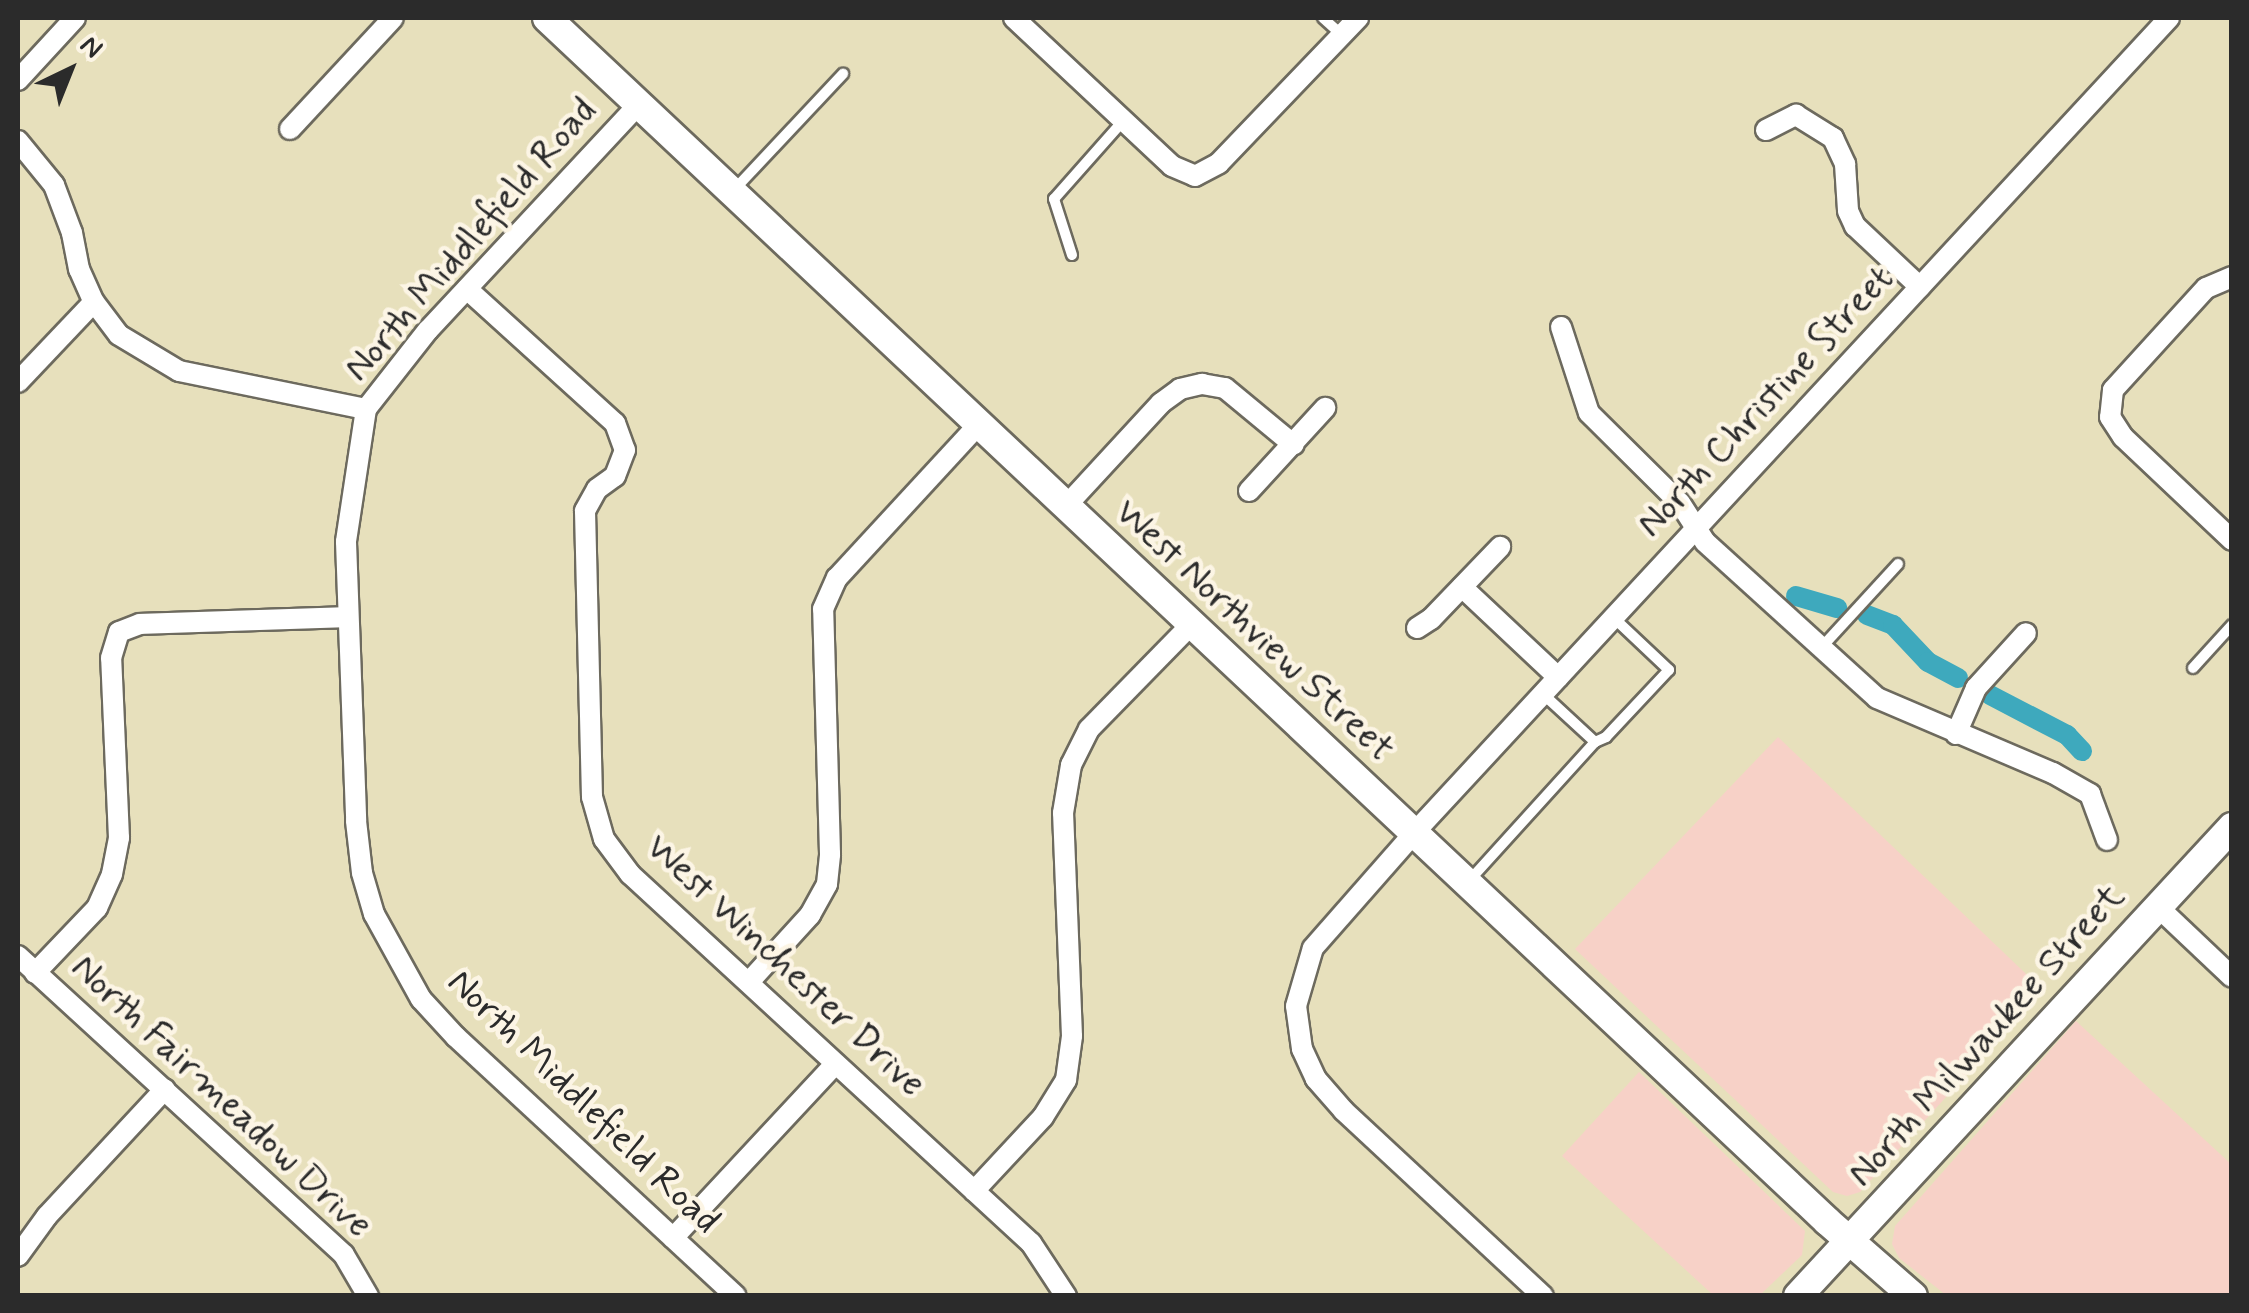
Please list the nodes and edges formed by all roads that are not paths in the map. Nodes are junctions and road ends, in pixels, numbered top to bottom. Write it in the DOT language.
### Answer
graph roads {
  1 [pos="75,18"];
  2 [pos="394,18"];
  3 [pos="547,18"];
  4 [pos="1014,18"];
  5 [pos="1322,18"];
  6 [pos="1358,18"];
  7 [pos="2170,18"];
  8 [pos="1342,35"];
  9 [pos="844,74"];
  10 [pos="18,80"];
  11 [pos="638,104"];
  12 [pos="1124,120"];
  13 [pos="290,129"];
  14 [pos="1766,130"];
  15 [pos="18,141"];
  16 [pos="732,192"];
  17 [pos="1072,255"];
  18 [pos="2232,277"];
  19 [pos="1920,286"];
  20 [pos="467,289"];
  21 [pos="94,302"];
  22 [pos="1561,326"];
  23 [pos="18,382"];
  24 [pos="1325,408"];
  25 [pos="366,409"];
  26 [pos="980,424"];
  27 [pos="1294,445"];
  28 [pos="1249,492"];
  29 [pos="1066,506"];
  30 [pos="1697,529"];
  31 [pos="2232,540"];
  32 [pos="1500,547"];
  33 [pos="1898,564"];
  34 [pos="1462,587"];
  35 [pos="348,617"];
  36 [pos="1614,618"];
  37 [pos="1192,624"];
  38 [pos="2232,625"];
  39 [pos="1417,628"];
  40 [pos="2026,633"];
  41 [pos="1820,649"];
  42 [pos="2193,668"];
  43 [pos="1558,678"];
  44 [pos="1543,694"];
  45 [pos="1956,734"];
  46 [pos="1595,742"];
  47 [pos="2232,828"];
  48 [pos="1414,833"];
  49 [pos="2107,840"];
  50 [pos="1467,883"];
  51 [pos="2156,906"];
  52 [pos="18,956"];
  53 [pos="35,973"];
  54 [pos="2232,978"];
  55 [pos="748,982"];
  56 [pos="835,1064"];
  57 [pos="165,1088"];
  58 [pos="974,1191"];
  59 [pos="673,1238"];
  60 [pos="1850,1243"];
  61 [pos="18,1256"];
  62 [pos="368,1296"];
  63 [pos="736,1296"];
  64 [pos="1066,1296"];
  65 [pos="1543,1296"];
  66 [pos="1798,1296"];
  67 [pos="1912,1296"];
  1 -- 10 [label="street"];
  2 -- 13 [label="street"];
  3 -- 11 [label="street, West Northview Street"];
  4 -- 12 [label="street"];
  5 -- 8 [label="lane"];
  6 -- 8 [label="street"];
  7 -- 19 [label="street, North Christine Street"];
  8 -- 12 [label="street"];
  9 -- 16 [label="lane"];
  11 -- 16 [label="street, West Northview Street"];
  11 -- 20 [label="street, North Middlefield Road"];
  12 -- 17 [label="lane"];
  14 -- 19 [label="street"];
  15 -- 21 [label="street"];
  16 -- 26 [label="street, West Northview Street"];
  18 -- 31 [label="street"];
  19 -- 30 [label="street, North Christine Street"];
  20 -- 25 [label="street, North Middlefield Road"];
  20 -- 55 [label="street, West Winchester Drive"];
  21 -- 23 [label="street"];
  21 -- 25 [label="street"];
  22 -- 30 [label="street"];
  24 -- 27 [label="street"];
  25 -- 35 [label="street, North Middlefield Road"];
  26 -- 29 [label="street, West Northview Street"];
  26 -- 55 [label="street"];
  27 -- 28 [label="street"];
  27 -- 29 [label="street"];
  29 -- 37 [label="street, West Northview Street"];
  30 -- 36 [label="street, North Christine Street"];
  30 -- 41 [label="street"];
  32 -- 34 [label="street"];
  33 -- 41 [label="lane"];
  34 -- 39 [label="street"];
  34 -- 43 [label="street"];
  35 -- 53 [label="street"];
  35 -- 59 [label="street, North Middlefield Road"];
  36 -- 43 [label="street, North Christine Street"];
  36 -- 46 [label="lane"];
  37 -- 48 [label="street, West Northview Street"];
  37 -- 58 [label="street"];
  38 -- 42 [label="lane"];
  40 -- 45 [label="street"];
  41 -- 45 [label="street"];
  43 -- 44 [label="street, North Christine Street"];
  44 -- 46 [label="lane"];
  44 -- 48 [label="street, North Christine Street"];
  45 -- 49 [label="street"];
  46 -- 50 [label="lane"];
  47 -- 51 [label="street, North Milwaukee Street"];
  48 -- 50 [label="street, West Northview Street"];
  48 -- 65 [label="street, North Christine Street"];
  50 -- 60 [label="street, West Northview Street"];
  51 -- 54 [label="street"];
  51 -- 60 [label="street, North Milwaukee Street"];
  52 -- 53 [label="street, North Fairmeadow Drive"];
  53 -- 57 [label="street, North Fairmeadow Drive"];
  55 -- 56 [label="street, West Winchester Drive"];
  56 -- 58 [label="street, West Winchester Drive"];
  56 -- 59 [label="street"];
  57 -- 61 [label="street"];
  57 -- 62 [label="street, North Fairmeadow Drive"];
  58 -- 64 [label="street, West Winchester Drive"];
  59 -- 63 [label="street, North Middlefield Road"];
  60 -- 66 [label="street, North Milwaukee Street"];
  60 -- 67 [label="street, West Northview Street"];
}
